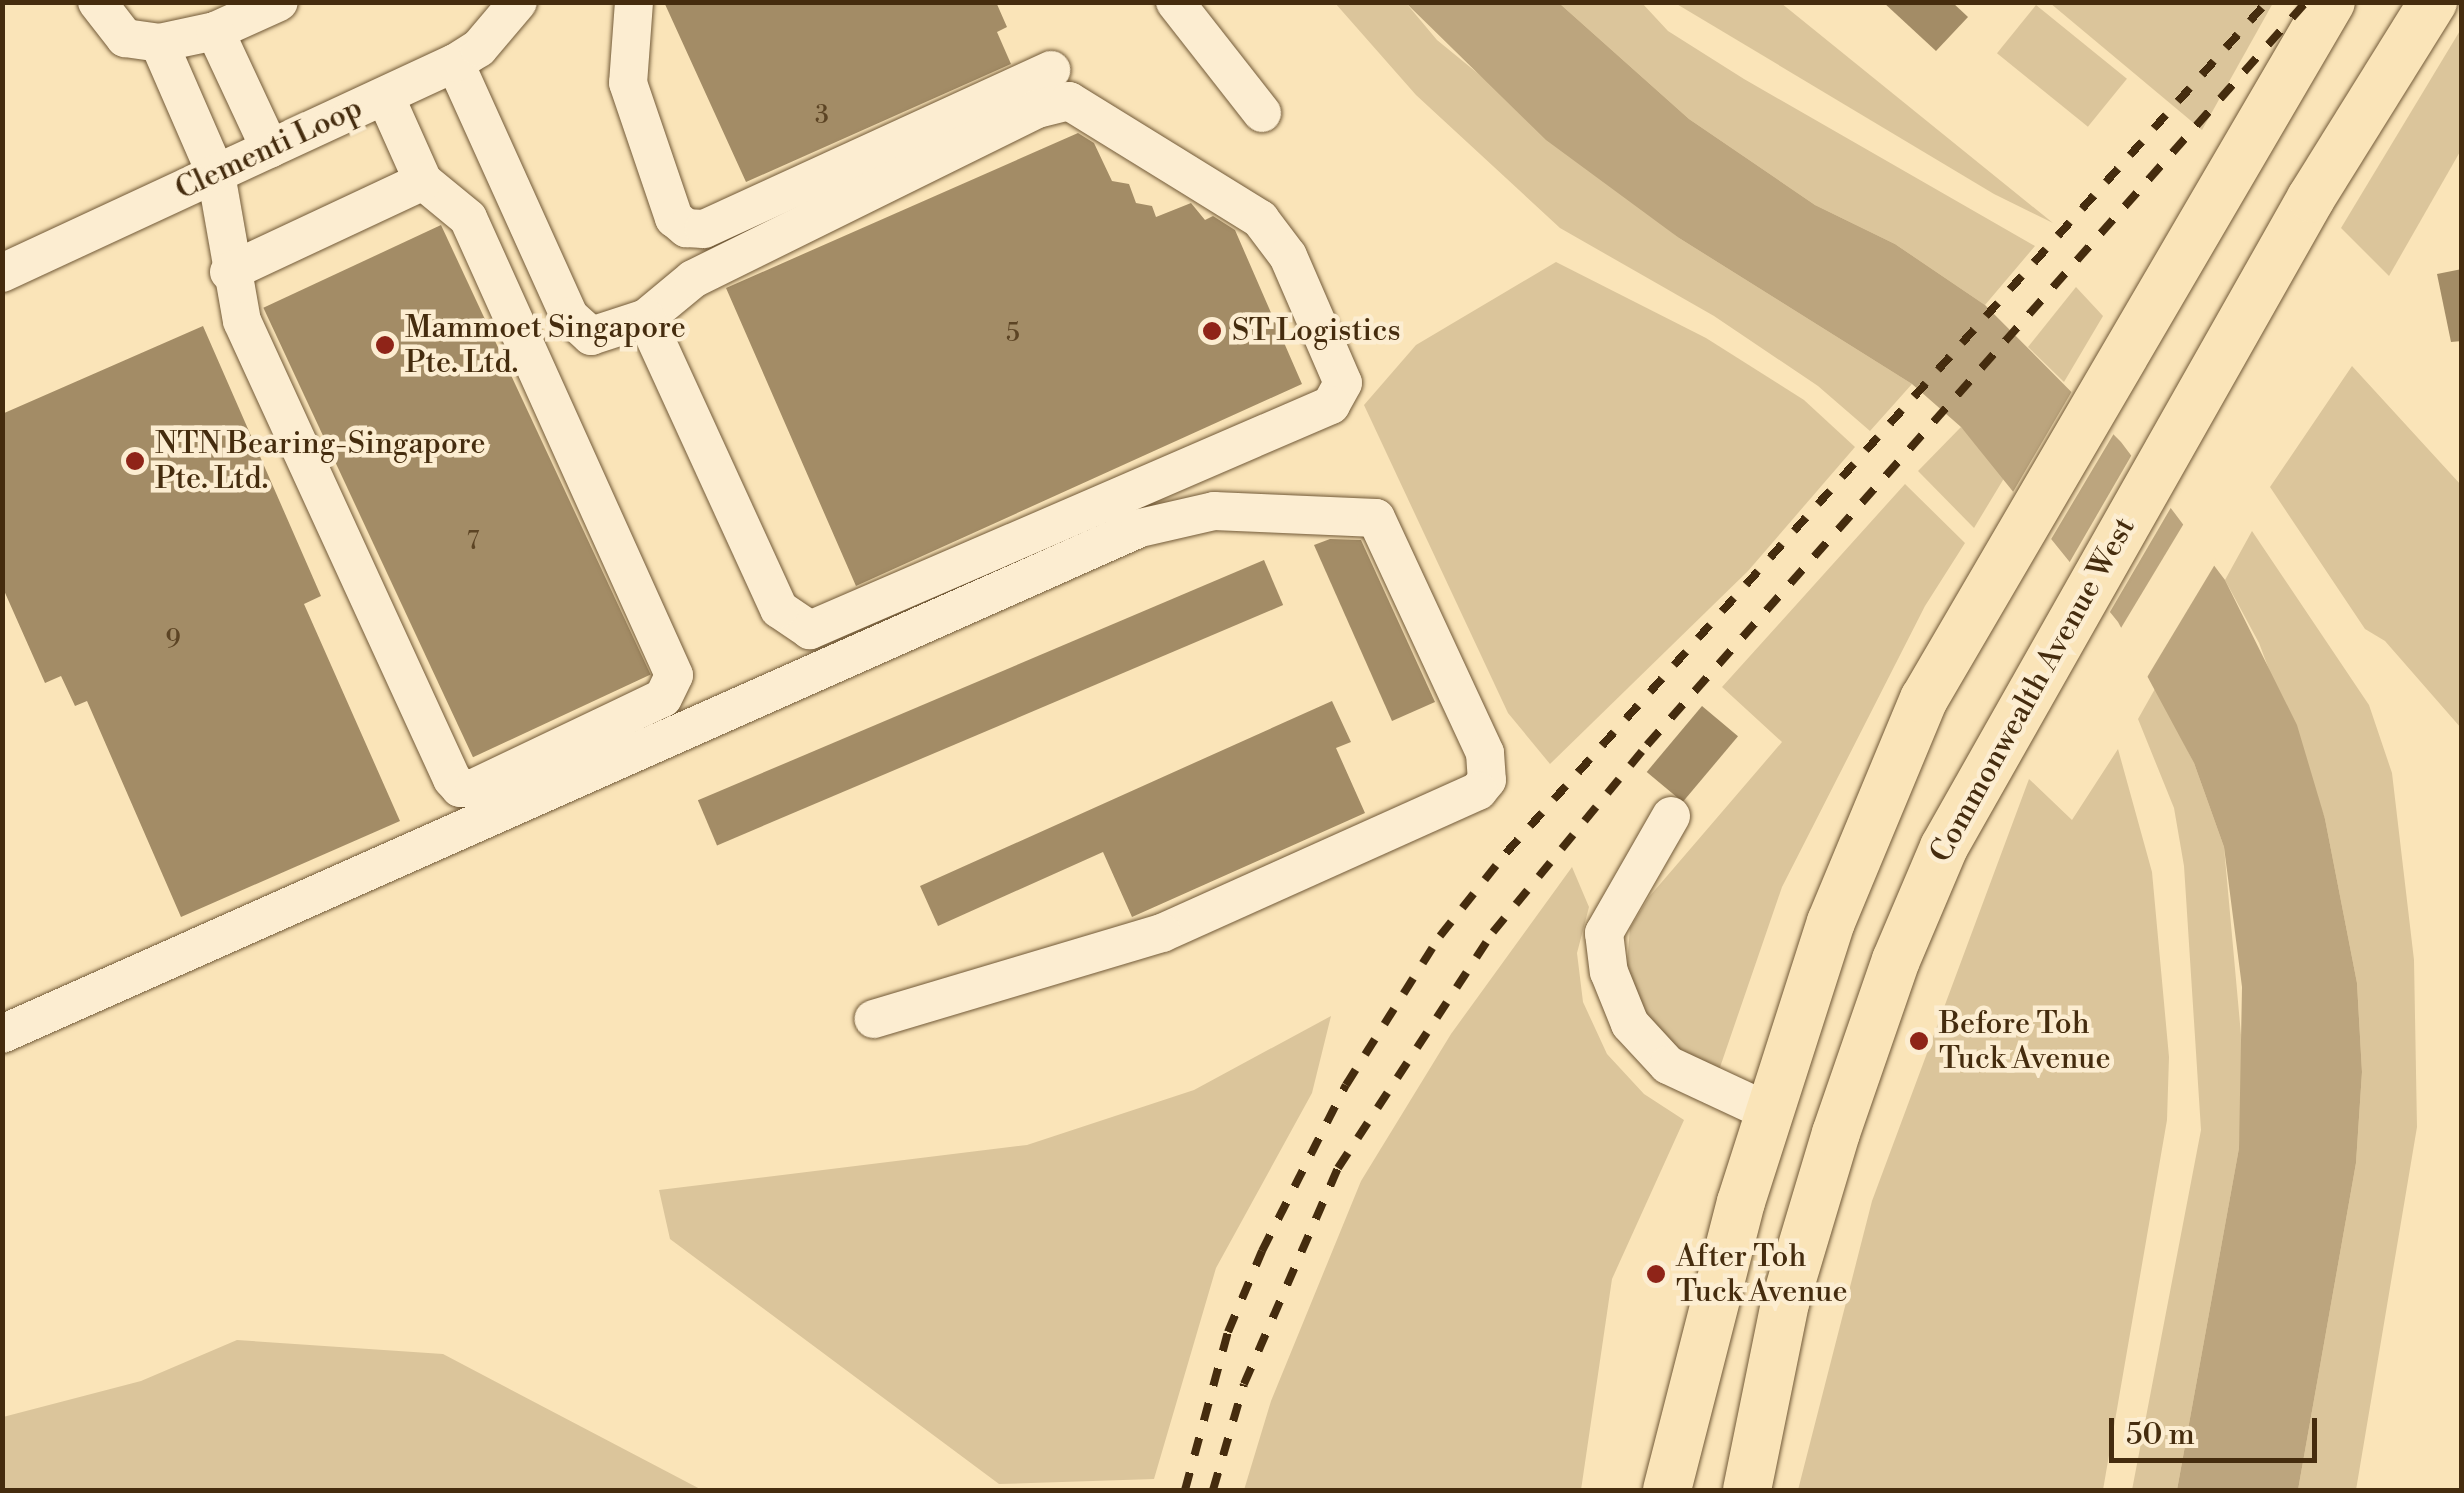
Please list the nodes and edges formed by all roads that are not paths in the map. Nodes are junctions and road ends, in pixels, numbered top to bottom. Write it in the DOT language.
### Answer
graph roads {
  1 [pos="97,2"];
  2 [pos="279,2"];
  3 [pos="518,2"];
  4 [pos="634,2"];
  5 [pos="1175,2"];
  6 [pos="2331,2"];
  7 [pos="2433,2"];
  8 [pos="215,32"];
  9 [pos="159,43"];
  10 [pos="455,63"];
  11 [pos="1051,70"];
  12 [pos="384,96"];
  13 [pos="1262,112"];
  14 [pos="270,149"];
  15 [pos="216,174"];
  16 [pos="423,181"];
  17 [pos="229,272"];
  18 [pos="2,273"];
  19 [pos="646,318"];
  20 [pos="1671,816"];
  21 [pos="874,1019"];
  22 [pos="2,1034"];
  23 [pos="1769,1112"];
  24 [pos="1666,1490"];
  25 [pos="1747,1490"];
  1 -- 9 [label="street"];
  2 -- 8 [label="street"];
  3 -- 10 [label="street, Clementi Loop"];
  4 -- 11 [label="street"];
  5 -- 13 [label="street"];
  6 -- 23 [label="main road"];
  7 -- 25 [label="main road, Commonwealth Avenue West"];
  8 -- 9 [label="street"];
  8 -- 14 [label="street"];
  9 -- 15 [label="street"];
  10 -- 12 [label="street, Clementi Loop"];
  10 -- 19 [label="street"];
  12 -- 14 [label="street, Clementi Loop"];
  12 -- 16 [label="street"];
  14 -- 15 [label="street, Clementi Loop"];
  15 -- 17 [label="street"];
  15 -- 18 [label="street, Clementi Loop"];
  16 -- 17 [label="street"];
  16 -- 17 [label="street"];
  19 -- 19 [label="street"];
  20 -- 23 [label="street"];
  21 -- 22 [label="street"];
  23 -- 24 [label="main road"];
}
